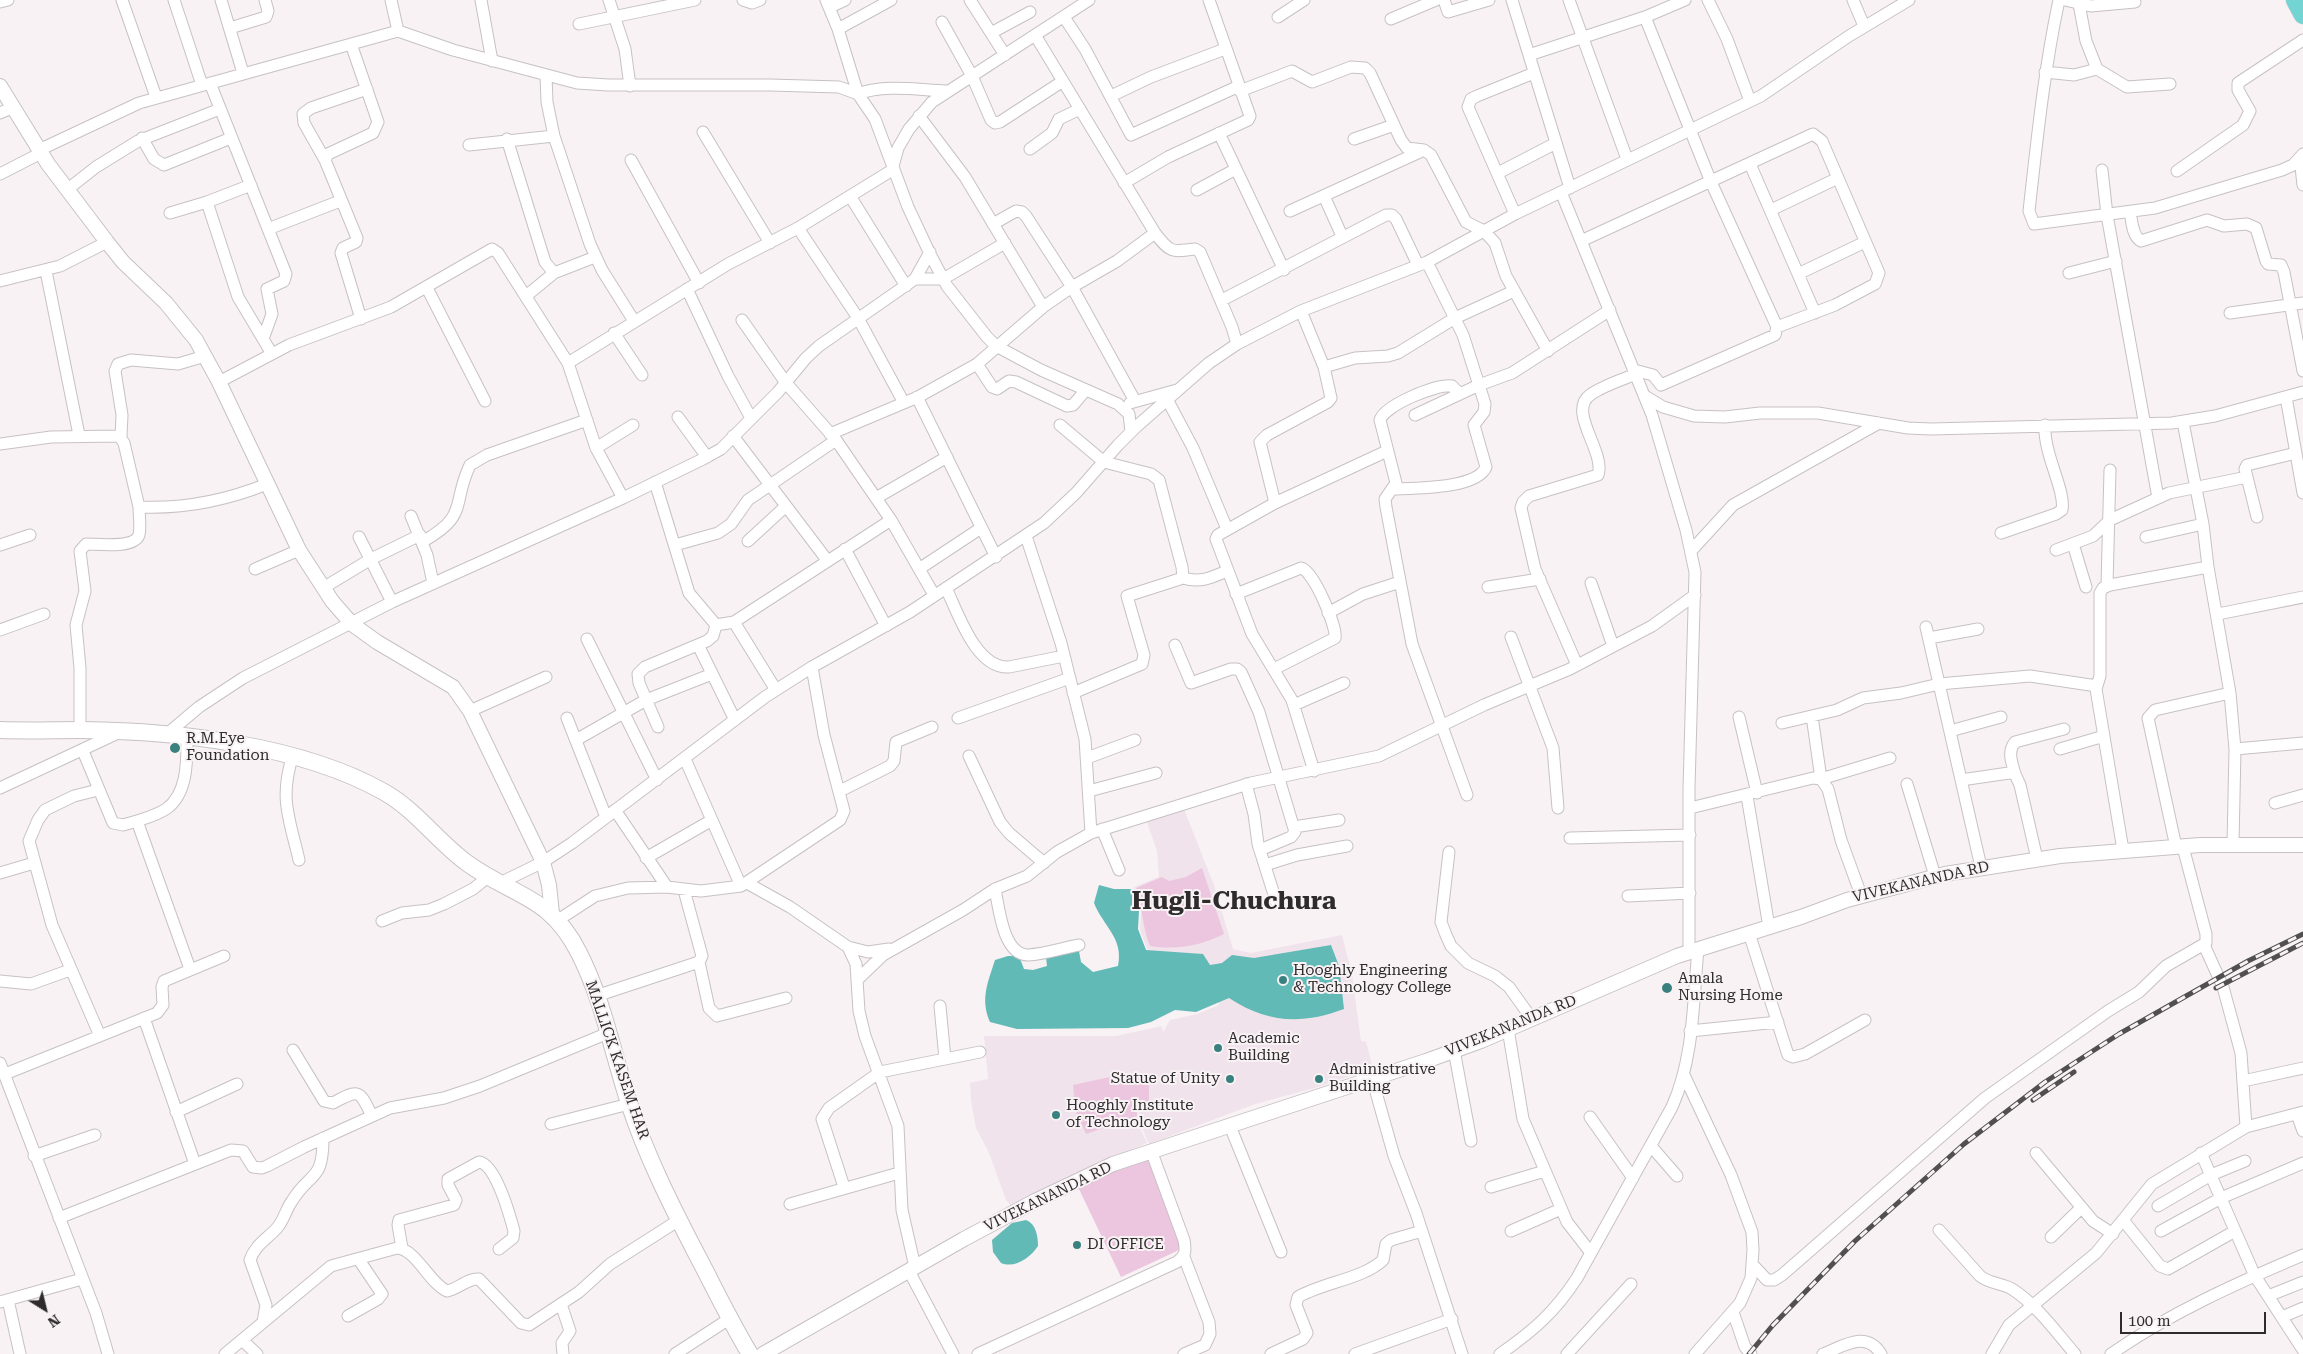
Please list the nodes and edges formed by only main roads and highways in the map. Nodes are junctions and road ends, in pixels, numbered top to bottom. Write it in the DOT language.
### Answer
graph roads {
  1 [pos="2295,0"];
  2 [pos="2303,15"];
  3 [pos="0,730"];
  4 [pos="750,1354"];
  1 -- 2 [label="main road"];
  3 -- 4 [label="main road, MALLICK KASEM HAR"];
}
